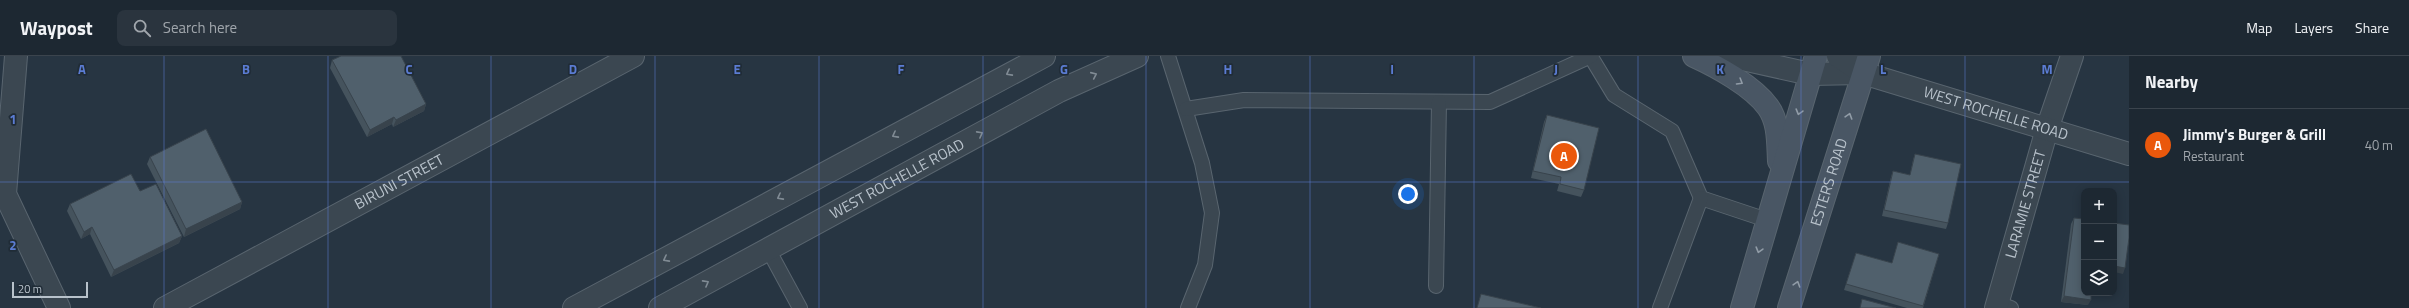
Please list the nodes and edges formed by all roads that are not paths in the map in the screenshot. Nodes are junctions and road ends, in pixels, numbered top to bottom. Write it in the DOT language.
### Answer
graph roads {
  1 [pos="16,56"];
  2 [pos="633,56"];
  3 [pos="1044,56"];
  4 [pos="1137,56"];
  5 [pos="1168,56"];
  6 [pos="1591,56"];
  7 [pos="1694,56"];
  8 [pos="1729,56"];
  9 [pos="1838,56"];
  10 [pos="2072,56"];
  11 [pos="1866,64"];
  12 [pos="1813,65"];
  13 [pos="1439,102"];
  14 [pos="1186,109"];
  15 [pos="2047,129"];
  16 [pos="2129,154"];
  17 [pos="1780,176"];
  18 [pos="1701,198"];
  19 [pos="1767,220"];
  20 [pos="768,249"];
  21 [pos="1436,286"];
  22 [pos="2001,306"];
  23 [pos="60,308"];
  24 [pos="166,308"];
  25 [pos="574,308"];
  26 [pos="660,308"];
  27 [pos="800,308"];
  28 [pos="1188,308"];
  29 [pos="1660,308"];
  30 [pos="1742,308"];
  31 [pos="1789,308"];
  1 -- 23 [label="street"];
  2 -- 24 [label="street, BIRUNI STREET"];
  3 -- 25 [label="street, one-way"];
  20 -- 4 [label="street, WEST ROCHELLE ROAD, one-way"];
  5 -- 14 [label="lane"];
  6 -- 13 [label="lane"];
  6 -- 18 [label="lane"];
  7 -- 17 [label="main road, one-way"];
  8 -- 12 [label="street, WEST ROCHELLE ROAD"];
  9 -- 11 [label="street, WEST ROCHELLE ROAD"];
  10 -- 15 [label="street, LARAMIE STREET"];
  11 -- 12 [label="street, WEST ROCHELLE ROAD"];
  11 -- 15 [label="street, WEST ROCHELLE ROAD"];
  31 -- 11 [label="main road, ESTERS ROAD, one-way"];
  12 -- 17 [label="main road, one-way"];
  13 -- 14 [label="lane"];
  13 -- 21 [label="lane"];
  14 -- 28 [label="lane"];
  15 -- 16 [label="street, WEST ROCHELLE ROAD"];
  15 -- 22 [label="street, LARAMIE STREET"];
  17 -- 19 [label="main road"];
  18 -- 19 [label="lane"];
  18 -- 29 [label="lane"];
  19 -- 30 [label="main road, one-way"];
  26 -- 20 [label="street, WEST ROCHELLE ROAD, one-way"];
  20 -- 27 [label="lane"];
}
